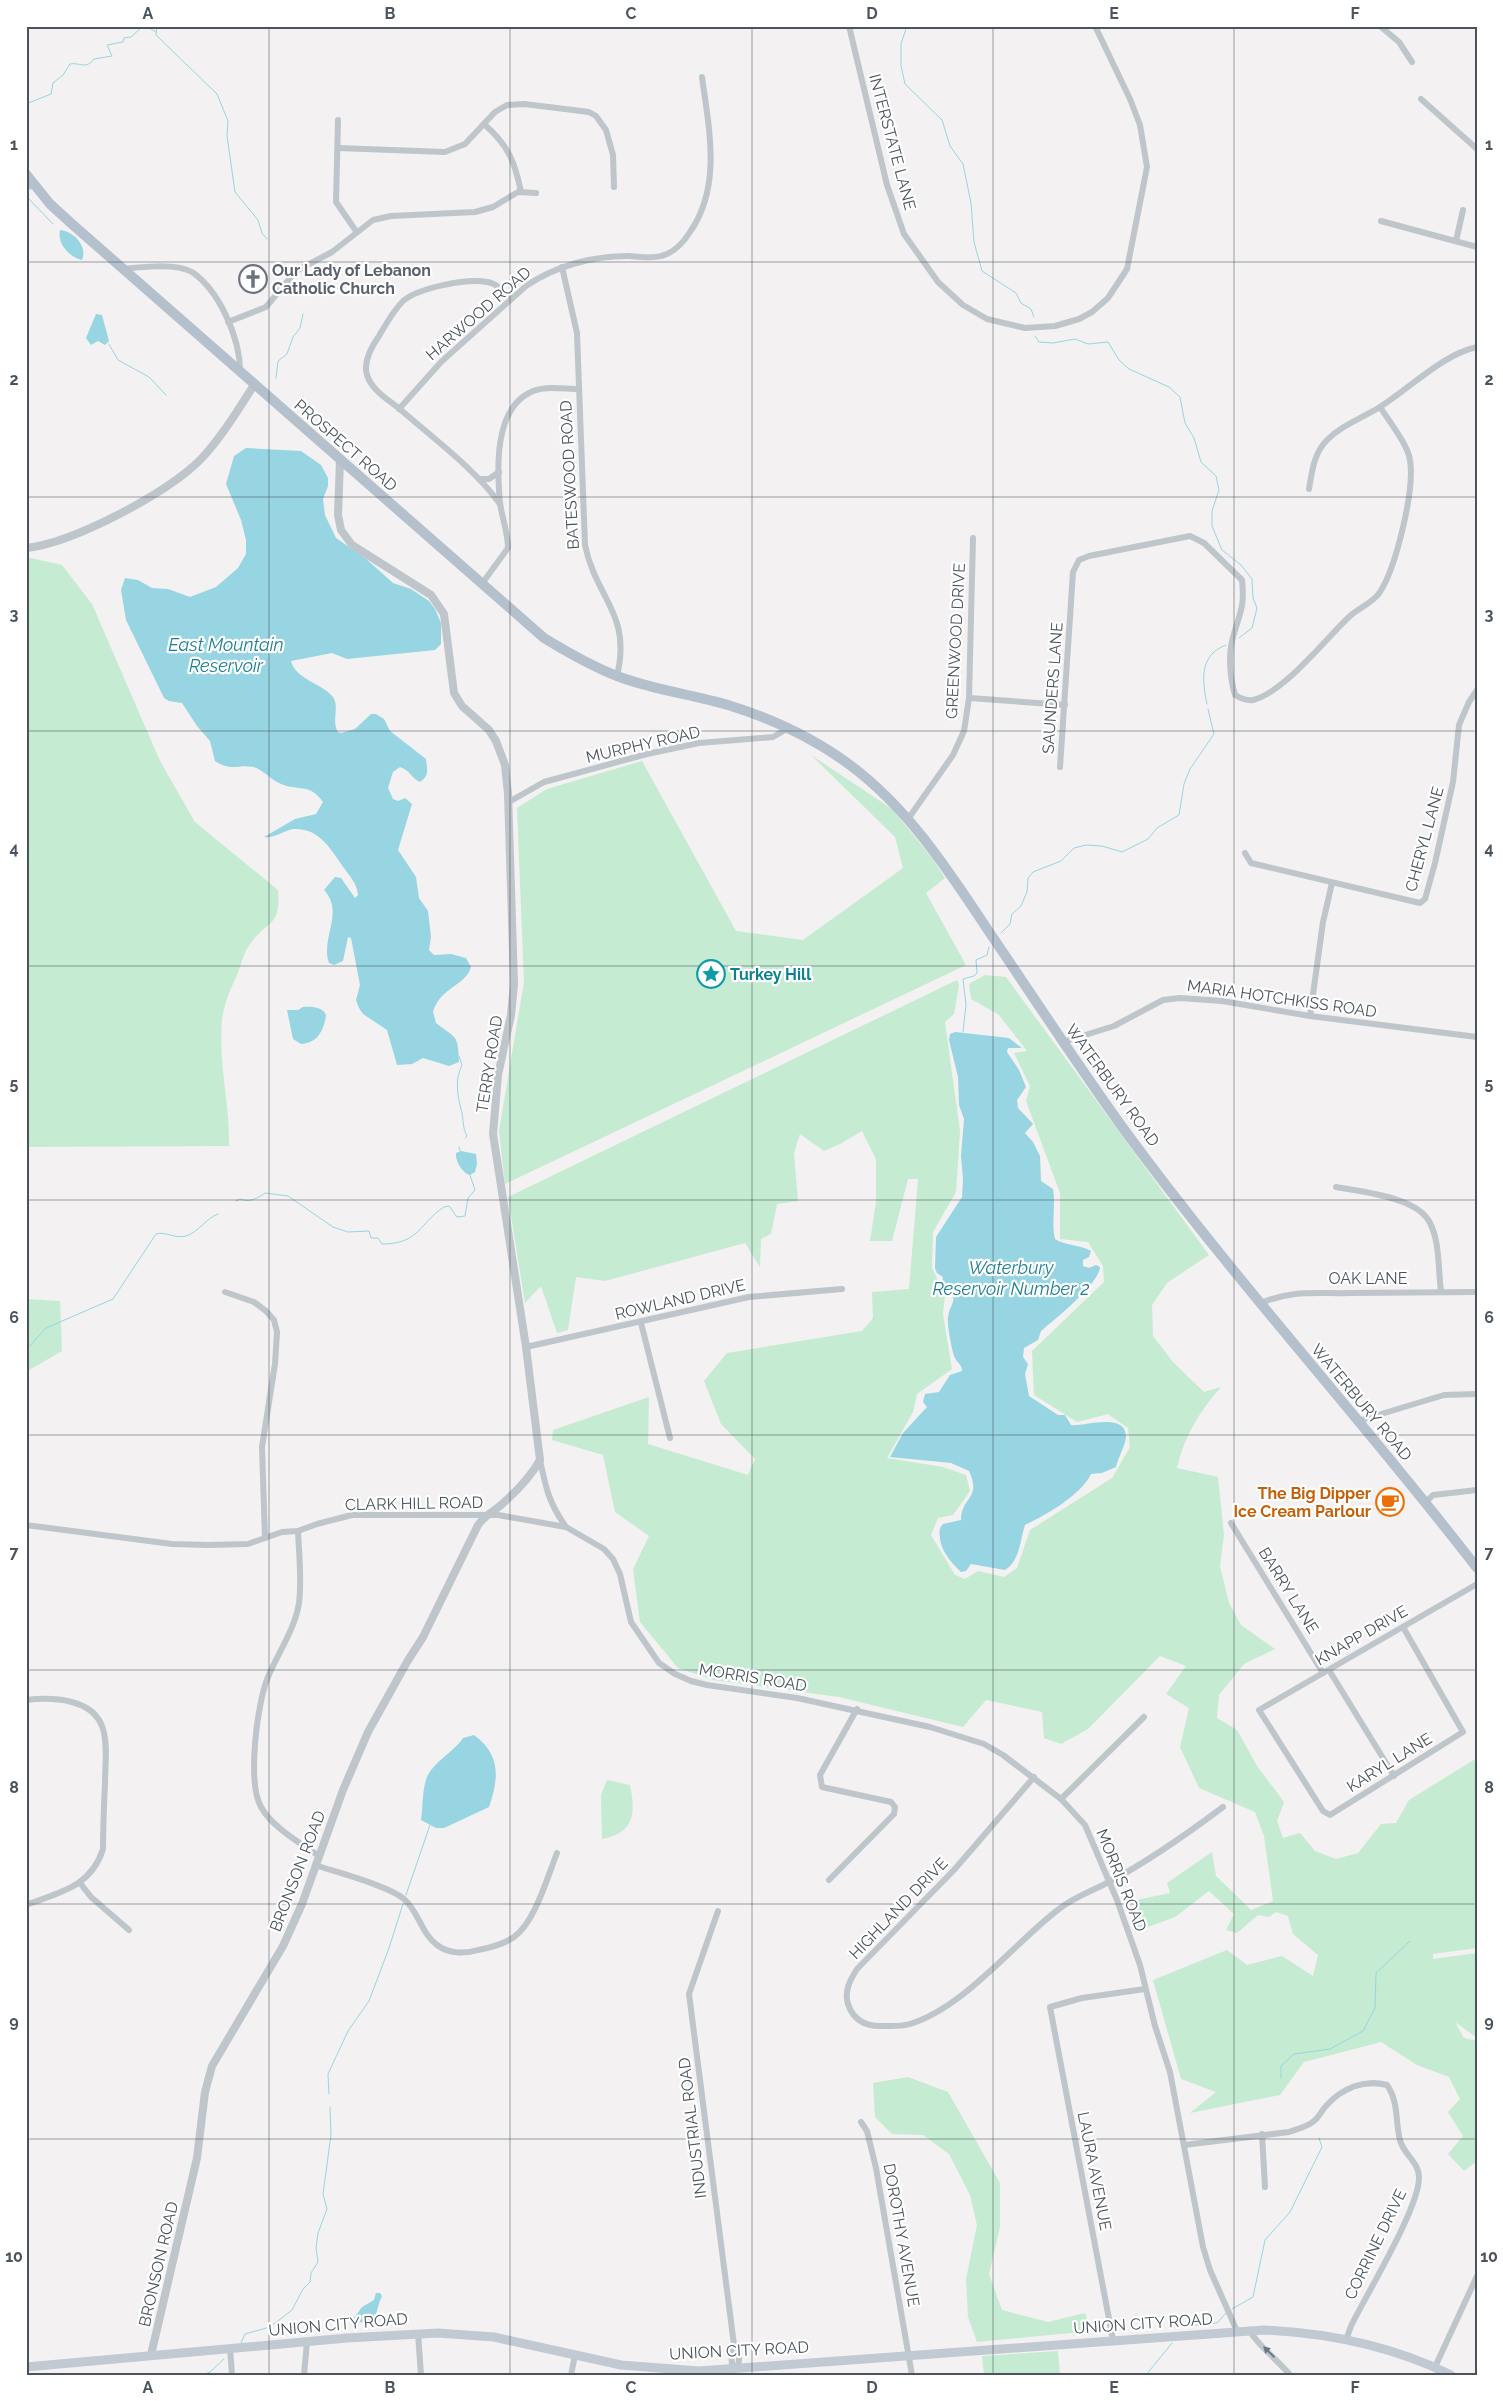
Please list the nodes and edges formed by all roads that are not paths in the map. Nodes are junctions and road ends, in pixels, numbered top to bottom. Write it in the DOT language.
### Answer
graph roads {
  1 [pos="849,26"];
  2 [pos="1095,26"];
  3 [pos="1380,26"];
  4 [pos="1412,62"];
  5 [pos="702,77"];
  6 [pos="1421,99"];
  7 [pos="338,120"];
  8 [pos="485,125"];
  9 [pos="338,148"];
  10 [pos="1477,149"];
  11 [pos="26,174"];
  12 [pos="30,186"];
  13 [pos="614,187"];
  14 [pos="521,192"];
  15 [pos="536,193"];
  16 [pos="1463,210"];
  17 [pos="1382,221"];
  18 [pos="356,231"];
  19 [pos="1456,241"];
  20 [pos="1477,247"];
  21 [pos="562,267"];
  22 [pos="122,269"];
  23 [pos="511,299"];
  24 [pos="228,322"];
  25 [pos="1477,347"];
  26 [pos="240,372"];
  27 [pos="254,385"];
  28 [pos="578,388"];
  29 [pos="1380,407"];
  30 [pos="399,409"];
  31 [pos="340,460"];
  32 [pos="499,472"];
  33 [pos="479,479"];
  34 [pos="1309,489"];
  35 [pos="500,504"];
  36 [pos="973,538"];
  37 [pos="26,548"];
  38 [pos="481,585"];
  39 [pos="617,676"];
  40 [pos="1477,690"];
  41 [pos="674,694"];
  42 [pos="969,698"];
  43 [pos="1064,705"];
  44 [pos="786,729"];
  45 [pos="1060,767"];
  46 [pos="509,802"];
  47 [pos="908,819"];
  48 [pos="1244,853"];
  49 [pos="1332,883"];
  50 [pos="1310,1016"];
  51 [pos="1477,1037"];
  52 [pos="1063,1042"];
  53 [pos="1336,1187"];
  54 [pos="842,1289"];
  55 [pos="1441,1291"];
  56 [pos="225,1292"];
  57 [pos="1477,1292"];
  58 [pos="1261,1303"];
  59 [pos="641,1323"];
  60 [pos="526,1347"];
  61 [pos="1477,1394"];
  62 [pos="1358,1421"];
  63 [pos="670,1438"];
  64 [pos="540,1460"];
  65 [pos="1477,1490"];
  66 [pos="1426,1502"];
  67 [pos="484,1516"];
  68 [pos="1231,1523"];
  69 [pos="26,1525"];
  70 [pos="566,1527"];
  71 [pos="298,1531"];
  72 [pos="265,1538"];
  73 [pos="1477,1568"];
  74 [pos="1477,1584"];
  75 [pos="1403,1626"];
  76 [pos="1326,1671"];
  77 [pos="26,1700"];
  78 [pos="858,1709"];
  79 [pos="1144,1717"];
  80 [pos="1394,1776"];
  81 [pos="1034,1777"];
  82 [pos="1061,1800"];
  83 [pos="1223,1807"];
  84 [pos="1330,1815"];
  85 [pos="557,1853"];
  86 [pos="318,1856"];
  87 [pos="315,1865"];
  88 [pos="829,1880"];
  89 [pos="1109,1882"];
  90 [pos="80,1883"];
  91 [pos="26,1904"];
  92 [pos="718,1911"];
  93 [pos="129,1930"];
  94 [pos="1145,1989"];
  95 [pos="861,2122"];
  96 [pos="1262,2134"];
  97 [pos="1184,2145"];
  98 [pos="1265,2187"];
  99 [pos="1477,2276"];
  100 [pos="1249,2330"];
  101 [pos="1237,2331"];
  102 [pos="418,2333"];
  103 [pos="1113,2340"];
  104 [pos="1346,2340"];
  105 [pos="306,2342"];
  106 [pos="230,2348"];
  107 [pos="909,2354"];
  108 [pos="151,2355"];
  109 [pos="575,2355"];
  110 [pos="26,2367"];
  111 [pos="1435,2367"];
  112 [pos="737,2368"];
  113 [pos="232,2375"];
  114 [pos="304,2375"];
  115 [pos="421,2375"];
  116 [pos="571,2375"];
  117 [pos="912,2375"];
  118 [pos="1290,2375"];
  119 [pos="1451,2375"];
  1 -- 2 [label="street, INTERSTATE LANE"];
  3 -- 4 [label="street"];
  5 -- 21 [label="street, HARWOOD ROAD"];
  6 -- 10 [label="street"];
  7 -- 9 [label="street"];
  8 -- 9 [label="street"];
  8 -- 13 [label="street"];
  8 -- 14 [label="street"];
  9 -- 18 [label="street"];
  11 -- 12 [label="main road, PROSPECT ROAD"];
  12 -- 22 [label="main road, PROSPECT ROAD"];
  14 -- 15 [label="street"];
  14 -- 18 [label="street"];
  16 -- 19 [label="street"];
  17 -- 19 [label="street"];
  18 -- 24 [label="street"];
  19 -- 20 [label="street"];
  21 -- 23 [label="street, HARWOOD ROAD"];
  21 -- 28 [label="street, BATESWOOD ROAD"];
  22 -- 24 [label="street"];
  22 -- 26 [label="main road, PROSPECT ROAD"];
  23 -- 30 [label="street, HARWOOD ROAD"];
  23 -- 30 [label="street"];
  24 -- 26 [label="street"];
  25 -- 29 [label="street"];
  26 -- 27 [label="main road, PROSPECT ROAD"];
  27 -- 31 [label="main road, PROSPECT ROAD"];
  27 -- 37 [label="street"];
  28 -- 32 [label="street"];
  28 -- 39 [label="street, BATESWOOD ROAD"];
  29 -- 34 [label="street"];
  29 -- 43 [label="street, SAUNDERS LANE"];
  30 -- 33 [label="street"];
  31 -- 38 [label="main road, PROSPECT ROAD"];
  31 -- 46 [label="street, TERRY ROAD"];
  32 -- 33 [label="street"];
  32 -- 35 [label="street"];
  33 -- 35 [label="street"];
  35 -- 38 [label="street"];
  36 -- 42 [label="street, GREENWOOD DRIVE"];
  38 -- 39 [label="main road, PROSPECT ROAD"];
  39 -- 41 [label="main road, PROSPECT ROAD"];
  40 -- 49 [label="street, CHERYL LANE"];
  41 -- 44 [label="main road, WATERBURY ROAD"];
  42 -- 43 [label="street"];
  42 -- 47 [label="street, GREENWOOD DRIVE"];
  43 -- 45 [label="street, SAUNDERS LANE"];
  44 -- 46 [label="street, MURPHY ROAD"];
  44 -- 47 [label="main road, WATERBURY ROAD"];
  46 -- 60 [label="street, TERRY ROAD"];
  47 -- 52 [label="main road, WATERBURY ROAD"];
  48 -- 49 [label="street, CHERYL LANE"];
  49 -- 50 [label="street"];
  50 -- 51 [label="street, MARIA HOTCHKISS ROAD"];
  50 -- 52 [label="street, MARIA HOTCHKISS ROAD"];
  52 -- 58 [label="main road, WATERBURY ROAD"];
  53 -- 55 [label="street"];
  54 -- 59 [label="street, ROWLAND DRIVE"];
  55 -- 57 [label="street, OAK LANE"];
  55 -- 58 [label="street, OAK LANE"];
  56 -- 72 [label="street"];
  58 -- 62 [label="main road, WATERBURY ROAD"];
  59 -- 60 [label="street, ROWLAND DRIVE"];
  59 -- 63 [label="street"];
  60 -- 64 [label="street, TERRY ROAD"];
  61 -- 62 [label="street"];
  62 -- 66 [label="main road, WATERBURY ROAD"];
  64 -- 67 [label="street, BRONSON ROAD"];
  64 -- 70 [label="street, TERRY ROAD"];
  65 -- 66 [label="street"];
  66 -- 73 [label="main road, WATERBURY ROAD"];
  67 -- 70 [label="street, CLARK HILL ROAD"];
  67 -- 71 [label="street, CLARK HILL ROAD"];
  67 -- 86 [label="street, BRONSON ROAD"];
  68 -- 76 [label="street, BARRY LANE"];
  69 -- 72 [label="street, CLARK HILL ROAD"];
  70 -- 78 [label="street, MORRIS ROAD"];
  71 -- 72 [label="street, CLARK HILL ROAD"];
  71 -- 86 [label="street"];
  74 -- 75 [label="street, KNAPP DRIVE"];
  75 -- 76 [label="street, KNAPP DRIVE"];
  75 -- 80 [label="street, KARYL LANE"];
  76 -- 80 [label="street, BARRY LANE"];
  76 -- 84 [label="street, KNAPP DRIVE"];
  77 -- 90 [label="street"];
  78 -- 81 [label="street, MORRIS ROAD"];
  78 -- 88 [label="street"];
  79 -- 82 [label="street"];
  80 -- 84 [label="street, KARYL LANE"];
  81 -- 82 [label="street, MORRIS ROAD"];
  81 -- 89 [label="street, HIGHLAND DRIVE"];
  82 -- 89 [label="street, MORRIS ROAD"];
  83 -- 89 [label="street"];
  85 -- 87 [label="street"];
  86 -- 87 [label="street, BRONSON ROAD"];
  87 -- 108 [label="street, BRONSON ROAD"];
  89 -- 94 [label="street, MORRIS ROAD"];
  90 -- 91 [label="street"];
  90 -- 93 [label="street"];
  92 -- 112 [label="street, INDUSTRIAL ROAD"];
  94 -- 97 [label="street, MORRIS ROAD"];
  94 -- 103 [label="street, LAURA AVENUE"];
  95 -- 107 [label="street, DOROTHY AVENUE"];
  96 -- 97 [label="street"];
  96 -- 98 [label="street"];
  96 -- 104 [label="street, CORRINE DRIVE"];
  97 -- 101 [label="street, MORRIS ROAD"];
  99 -- 111 [label="street"];
  100 -- 101 [label="main road, UNION CITY ROAD"];
  100 -- 104 [label="main road, UNION CITY ROAD"];
  118 -- 100 [label="street, one-way"];
  101 -- 103 [label="main road, UNION CITY ROAD"];
  102 -- 105 [label="main road, UNION CITY ROAD"];
  102 -- 109 [label="main road, UNION CITY ROAD"];
  102 -- 115 [label="street"];
  103 -- 107 [label="main road, UNION CITY ROAD"];
  104 -- 111 [label="main road, UNION CITY ROAD"];
  105 -- 106 [label="main road, UNION CITY ROAD"];
  105 -- 114 [label="street"];
  106 -- 108 [label="main road, UNION CITY ROAD"];
  106 -- 113 [label="street"];
  107 -- 112 [label="main road, UNION CITY ROAD"];
  107 -- 117 [label="street, DOROTHY AVENUE"];
  108 -- 110 [label="main road, UNION CITY ROAD"];
  109 -- 112 [label="main road, UNION CITY ROAD"];
  109 -- 116 [label="street"];
  111 -- 119 [label="main road, UNION CITY ROAD"];
}
